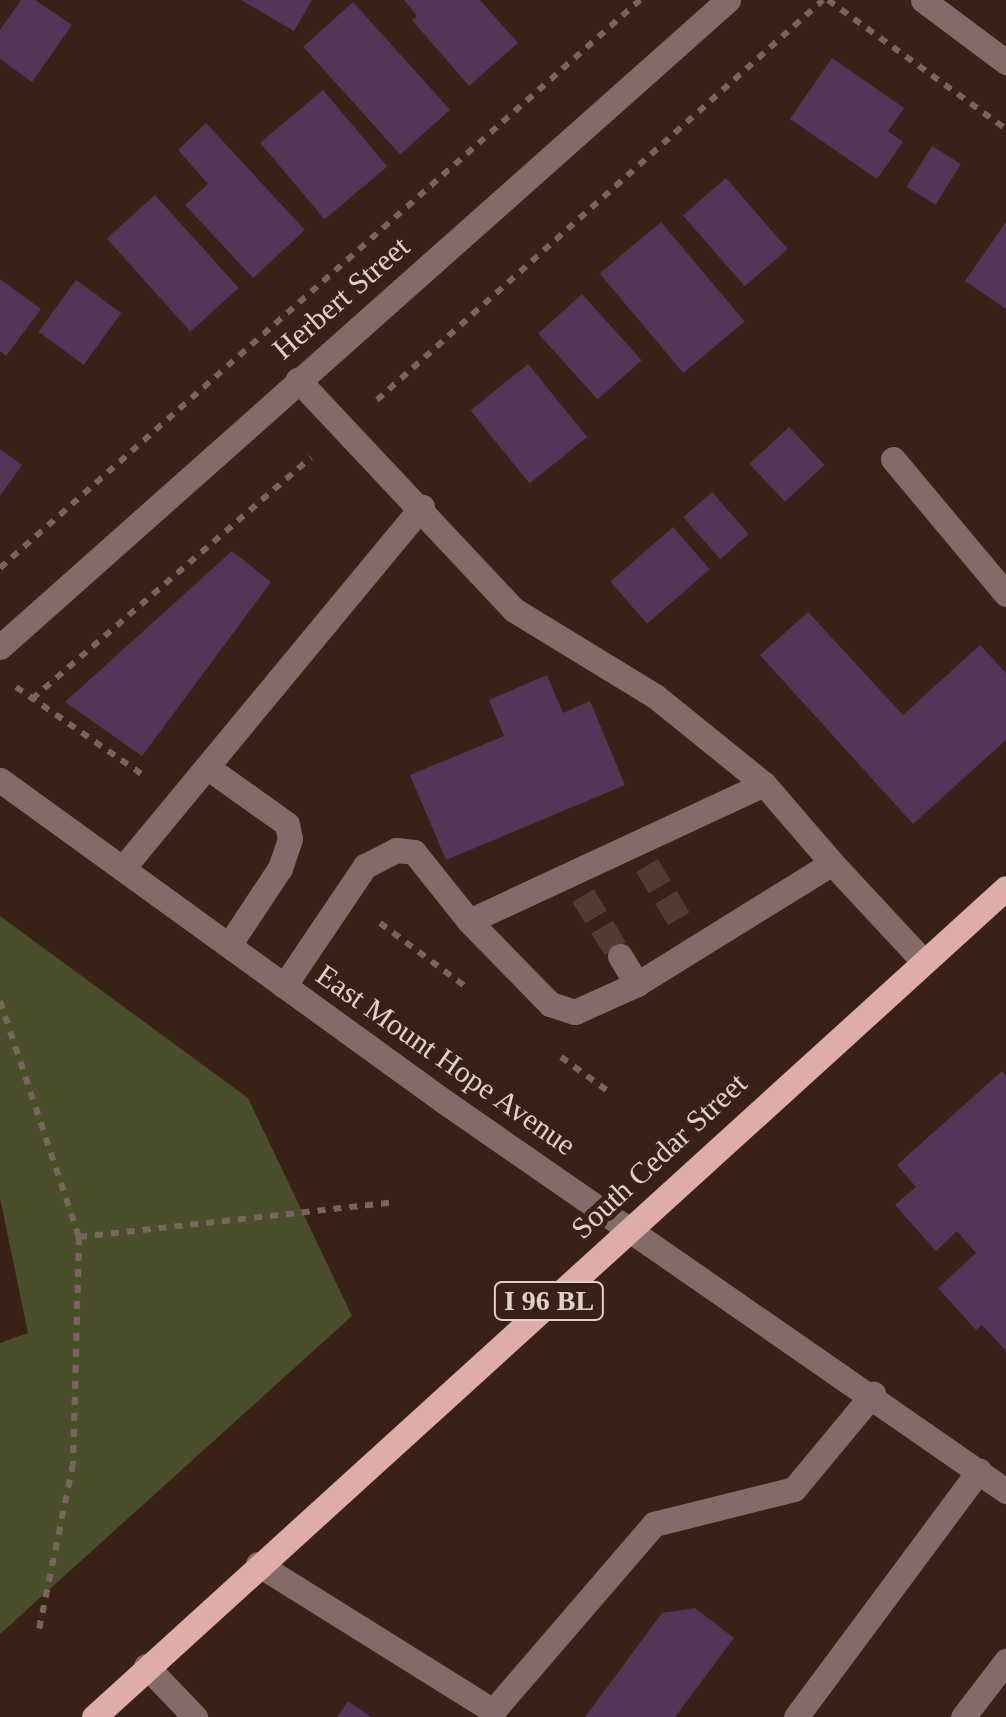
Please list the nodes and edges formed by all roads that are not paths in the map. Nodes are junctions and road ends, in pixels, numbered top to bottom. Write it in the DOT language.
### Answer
graph roads {
  1 [pos="728,0"];
  2 [pos="923,0"];
  3 [pos="1006,62"];
  4 [pos="298,380"];
  5 [pos="893,459"];
  6 [pos="422,507"];
  7 [pos="1006,594"];
  8 [pos="0,647"];
  9 [pos="206,767"];
  10 [pos="0,780"];
  11 [pos="764,784"];
  12 [pos="832,863"];
  13 [pos="123,868"];
  14 [pos="1006,888"];
  15 [pos="469,922"];
  16 [pos="230,942"];
  17 [pos="620,956"];
  18 [pos="922,960"];
  19 [pos="638,984"];
  20 [pos="284,986"];
  21 [pos="630,1228"];
  22 [pos="872,1394"];
  23 [pos="978,1472"];
  24 [pos="1006,1491"];
  25 [pos="258,1564"];
  26 [pos="1006,1661"];
  27 [pos="146,1666"];
  28 [pos="94,1717"];
  29 [pos="195,1717"];
  30 [pos="796,1717"];
  31 [pos="962,1717"];
  1 -- 4 [label="street, Herbert Street"];
  2 -- 3 [label="street"];
  4 -- 6 [label="street"];
  4 -- 8 [label="street, Herbert Street"];
  5 -- 7 [label="street"];
  6 -- 9 [label="street"];
  6 -- 11 [label="street"];
  9 -- 13 [label="street"];
  9 -- 16 [label="street"];
  10 -- 13 [label="street, East Mount Hope Avenue"];
  11 -- 12 [label="street"];
  11 -- 15 [label="street"];
  12 -- 18 [label="street"];
  12 -- 19 [label="street"];
  13 -- 16 [label="street, East Mount Hope Avenue"];
  14 -- 18 [label="main road, South Cedar Street / I 96 BL"];
  15 -- 19 [label="street"];
  15 -- 20 [label="street"];
  16 -- 20 [label="street, East Mount Hope Avenue"];
  17 -- 19 [label="street"];
  18 -- 21 [label="main road, South Cedar Street / I 96 BL"];
  20 -- 21 [label="street, East Mount Hope Avenue"];
  21 -- 22 [label="street, East Mount Hope Avenue"];
  21 -- 25 [label="main road, South Cedar Street / I 96 BL"];
  22 -- 23 [label="street, East Mount Hope Avenue"];
  22 -- 25 [label="street"];
  23 -- 24 [label="street, East Mount Hope Avenue"];
  23 -- 30 [label="street"];
  25 -- 27 [label="main road, South Cedar Street / I 96 BL"];
  26 -- 31 [label="street"];
  27 -- 28 [label="main road, South Cedar Street / I 96 BL"];
  27 -- 29 [label="street"];
}
